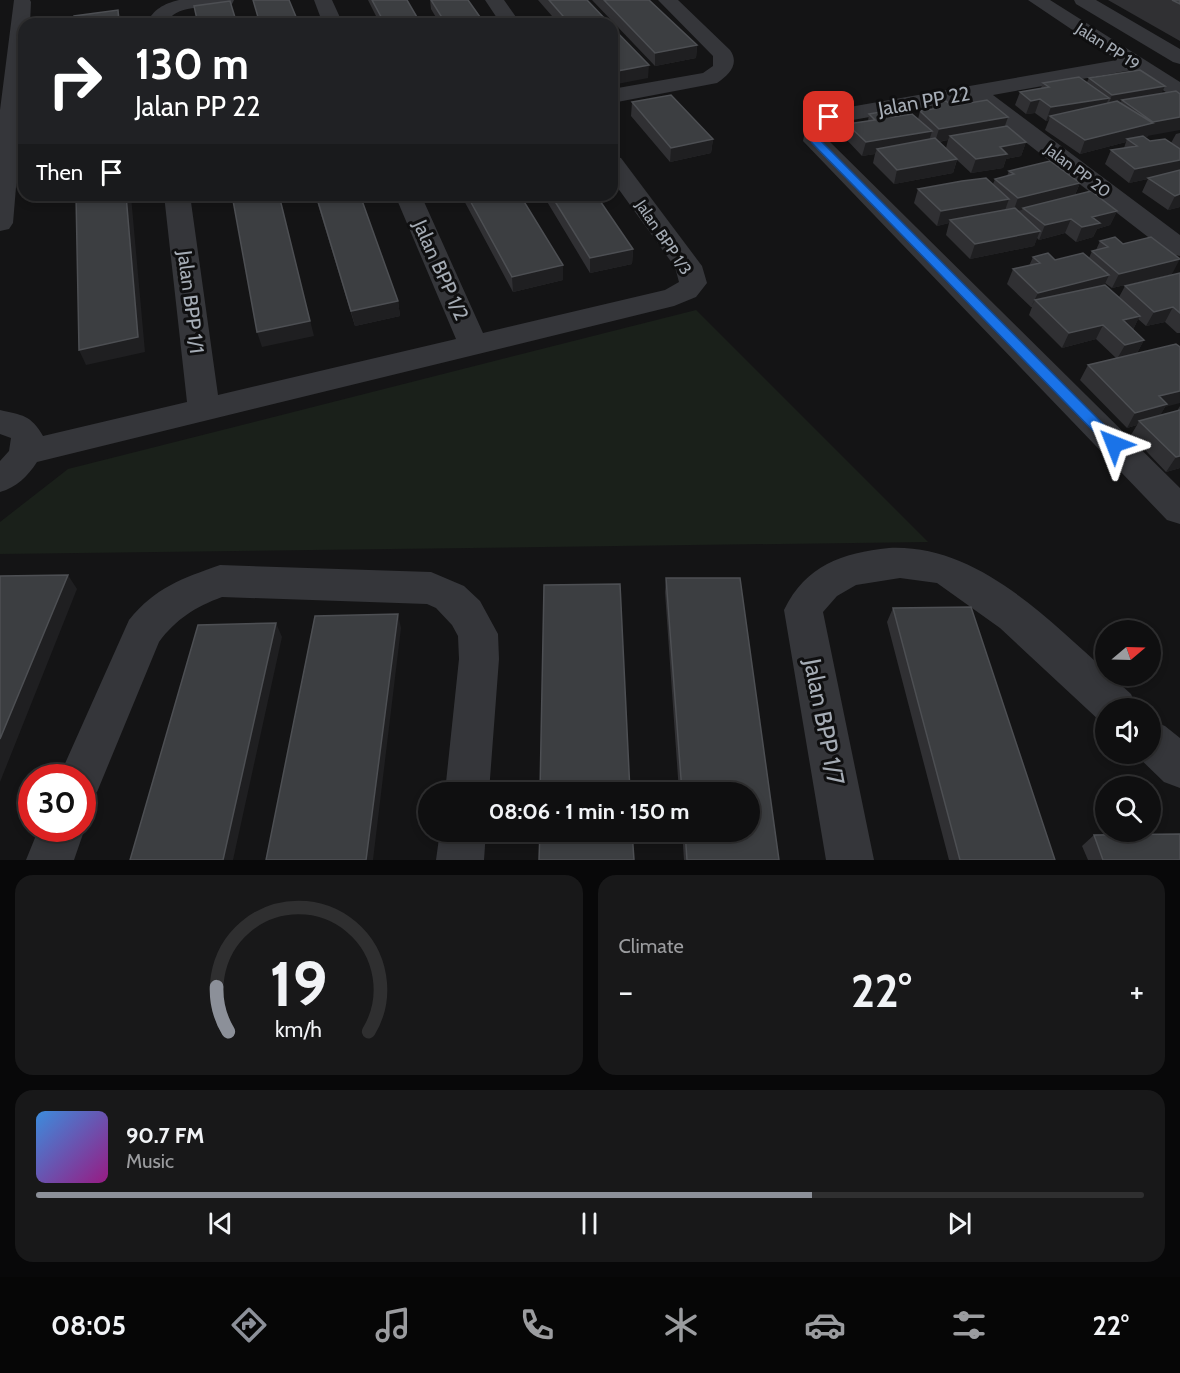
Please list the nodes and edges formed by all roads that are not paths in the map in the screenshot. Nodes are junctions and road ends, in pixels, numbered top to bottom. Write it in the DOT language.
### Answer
graph roads {
  1 [pos="225,0"];
  2 [pos="323,0"];
  3 [pos="494,0"];
  4 [pos="667,0"];
  5 [pos="1037,0"];
  6 [pos="1083,0"];
  7 [pos="21,2"];
  8 [pos="19,18"];
  9 [pos="158,18"];
  10 [pos="330,18"];
  11 [pos="507,18"];
  12 [pos="18,34"];
  13 [pos="1180,58"];
  14 [pos="1136,63"];
  15 [pos="1180,90"];
  16 [pos="975,92"];
  17 [pos="618,95"];
  18 [pos="618,171"];
  19 [pos="178,201"];
  20 [pos="411,201"];
  21 [pos="0,223"];
  22 [pos="1180,248"];
  23 [pos="474,345"];
  24 [pos="204,410"];
  25 [pos="0,422"];
  26 [pos="27,452"];
  27 [pos="0,479"];
  28 [pos="1180,510"];
  29 [pos="1105,698"];
  30 [pos="1161,750"];
  31 [pos="86,764"];
  32 [pos="1180,767"];
  33 [pos="468,782"];
  34 [pos="57,842"];
  35 [pos="462,842"];
  36 [pos="50,860"];
  37 [pos="460,860"];
  38 [pos="850,860"];
  1 -- 9 [label="street"];
  2 -- 10 [label="street"];
  3 -- 11 [label="street"];
  4 -- 17 [label="street"];
  5 -- 14 [label="street, Jalan PP 19"];
  6 -- 13 [label="street"];
  7 -- 8 [label="street"];
  12 -- 21 [label="street"];
  14 -- 15 [label="street, Jalan PP 19"];
  14 -- 16 [label="street, Jalan PP 22"];
  16 -- 22 [label="street, Jalan PP 20"];
  16 -- 28 [label="street, Jalan PP 22"];
  18 -- 23 [label="street, Jalan BPP 1/3"];
  19 -- 24 [label="street, Jalan BPP 1/1"];
  20 -- 23 [label="street, Jalan BPP 1/2"];
  23 -- 24 [label="street"];
  24 -- 26 [label="street"];
  25 -- 26 [label="street"];
  26 -- 27 [label="street"];
  29 -- 38 [label="street, Jalan BPP 1/7"];
  30 -- 32 [label="street"];
  31 -- 33 [label="street"];
  34 -- 36 [label="street"];
  35 -- 37 [label="street"];
}
